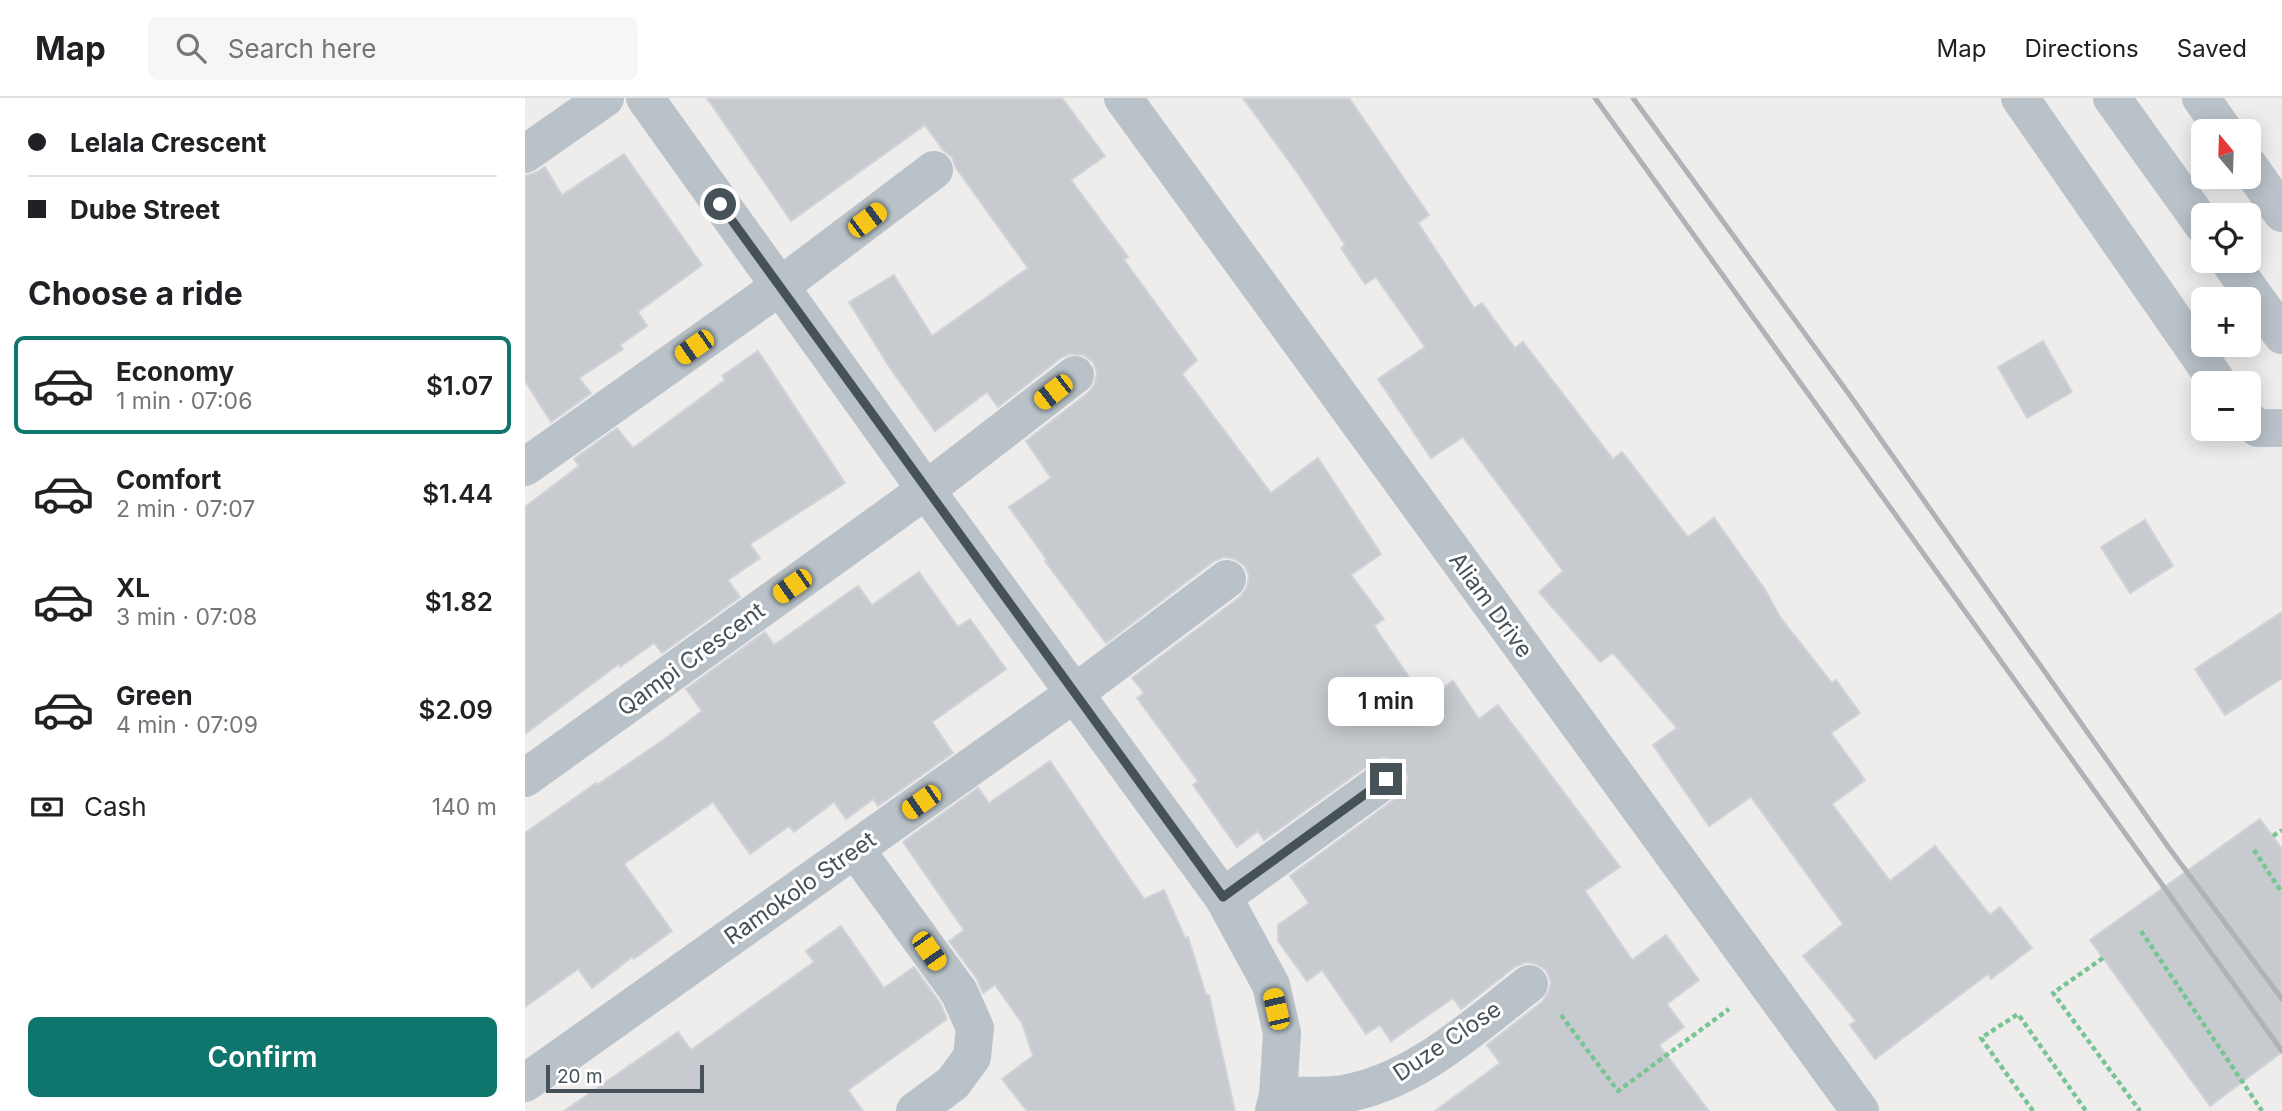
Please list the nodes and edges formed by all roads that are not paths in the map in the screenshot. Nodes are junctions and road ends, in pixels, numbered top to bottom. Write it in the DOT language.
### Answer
graph roads {
  1 [pos="605,98"];
  2 [pos="645,98"];
  3 [pos="1123,98"];
  4 [pos="2020,98"];
  5 [pos="2112,98"];
  6 [pos="2201,98"];
  7 [pos="2216,119"];
  8 [pos="525,154"];
  9 [pos="934,170"];
  10 [pos="2261,183"];
  11 [pos="2191,208"];
  12 [pos="2282,213"];
  13 [pos="2238,273"];
  14 [pos="779,287"];
  15 [pos="2282,335"];
  16 [pos="2210,371"];
  17 [pos="1075,375"];
  18 [pos="2261,428"];
  19 [pos="2282,428"];
  20 [pos="525,467"];
  21 [pos="926,490"];
  22 [pos="1227,579"];
  23 [pos="1075,693"];
  24 [pos="525,778"];
  25 [pos="1386,779"];
  26 [pos="855,849"];
  27 [pos="1223,897"];
  28 [pos="1529,984"];
  29 [pos="525,1083"];
  30 [pos="1276,1103"];
  31 [pos="915,1111"];
  32 [pos="1860,1111"];
  1 -- 8 [label="street"];
  2 -- 14 [label="street"];
  3 -- 32 [label="street, Aliam Drive"];
  4 -- 16 [label="street"];
  5 -- 11 [label="street"];
  6 -- 7 [label="street"];
  9 -- 14 [label="street"];
  10 -- 12 [label="street"];
  13 -- 15 [label="street"];
  14 -- 20 [label="street"];
  14 -- 21 [label="street"];
  17 -- 21 [label="street, Qampi Crescent"];
  18 -- 19 [label="street"];
  21 -- 23 [label="street"];
  21 -- 24 [label="street, Qampi Crescent"];
  22 -- 23 [label="street, Ramokolo Street"];
  23 -- 26 [label="street, Ramokolo Street"];
  23 -- 27 [label="street"];
  25 -- 27 [label="street"];
  26 -- 29 [label="street, Ramokolo Street"];
  26 -- 31 [label="street"];
  27 -- 30 [label="street"];
  28 -- 30 [label="street, Duze Close"];
}
